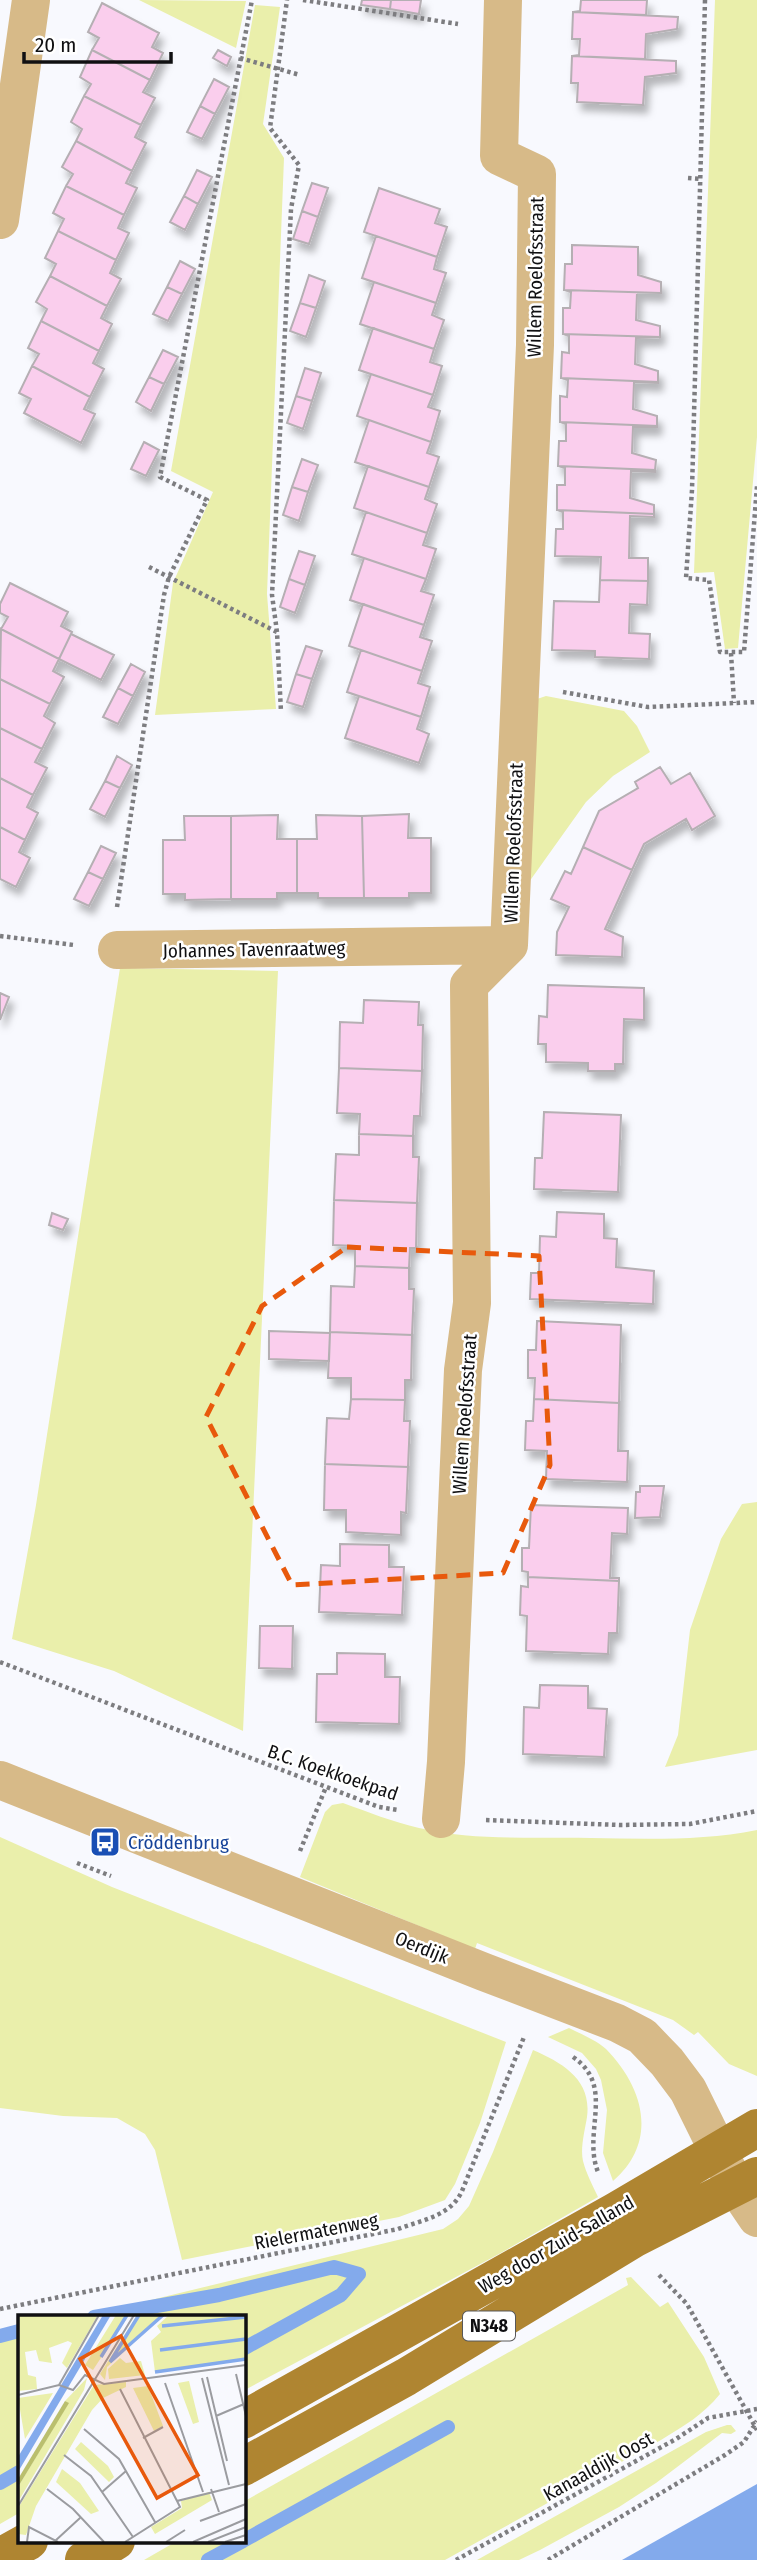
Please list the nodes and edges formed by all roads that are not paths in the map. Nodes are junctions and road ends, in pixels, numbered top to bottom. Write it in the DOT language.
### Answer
graph roads {
  1 [pos="30,0"];
  2 [pos="503,15"];
  3 [pos="0,220"];
  4 [pos="509,945"];
  5 [pos="114,950"];
  6 [pos="0,1780"];
  7 [pos="441,1819"];
  8 [pos="757,2128"];
  9 [pos="719,2150"];
  10 [pos="747,2182"];
  11 [pos="757,2218"];
  12 [pos="245,2419"];
  13 [pos="245,2466"];
  14 [pos="28,2542"];
  15 [pos="114,2542"];
  16 [pos="0,2557"];
  17 [pos="84,2560"];
  1 -- 3 [label="street"];
  2 -- 4 [label="street, Willem Roelofsstraat"];
  4 -- 5 [label="street, Johannes Tavenraatweg"];
  4 -- 7 [label="street, Willem Roelofsstraat"];
  6 -- 9 [label="street, Oerdijk"];
  8 -- 9 [label="main road, Weg door Zuid-Salland / N348"];
  9 -- 10 [label="street, Oerdijk"];
  9 -- 12 [label="main road, Weg door Zuid-Salland / N348"];
  10 -- 11 [label="street, Oerdijk"];
  10 -- 13 [label="main road, Weg door Zuid-Salland / N348"];
  14 -- 16 [label="main road"];
  15 -- 17 [label="main road"];
}
